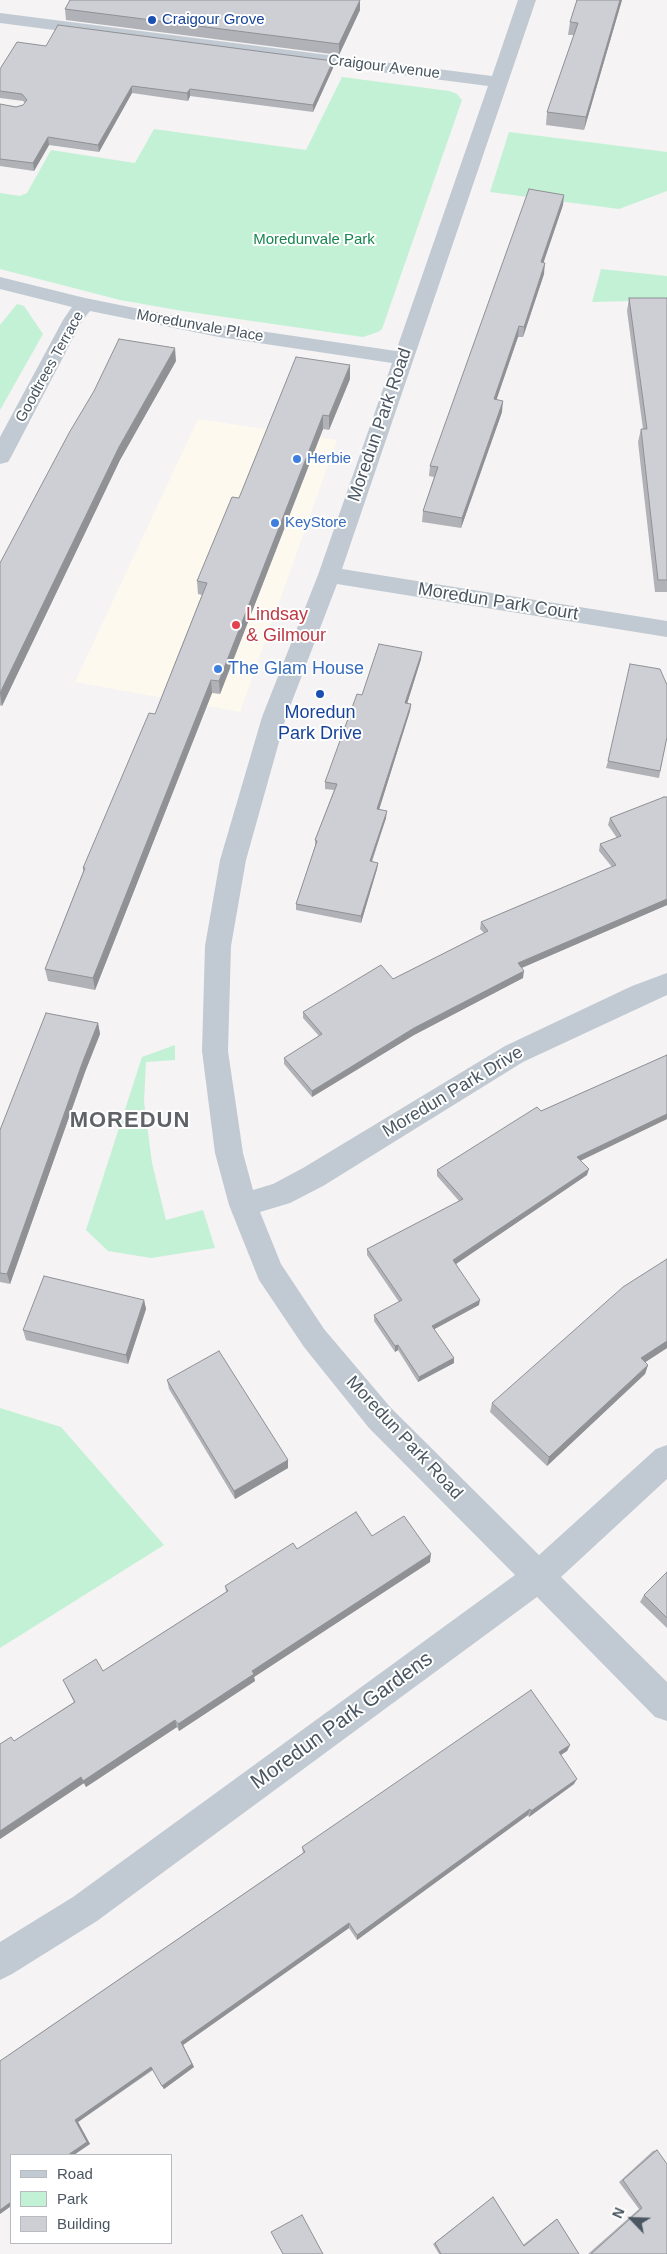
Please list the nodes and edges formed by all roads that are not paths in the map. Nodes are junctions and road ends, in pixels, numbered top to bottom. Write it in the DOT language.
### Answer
graph roads {
  1 [pos="527,0"];
  2 [pos="6,23"];
  3 [pos="499,82"];
  4 [pos="0,283"];
  5 [pos="86,304"];
  6 [pos="402,358"];
  7 [pos="0,457"];
  8 [pos="329,576"];
  9 [pos="667,629"];
  10 [pos="667,984"];
  11 [pos="243,1206"];
  12 [pos="667,1458"];
  13 [pos="538,1577"];
  14 [pos="667,1705"];
  15 [pos="0,1962"];
  1 -- 3 [label="street, Moredun Park Road"];
  2 -- 3 [label="street, Craigour Avenue"];
  3 -- 6 [label="street, Moredun Park Road"];
  4 -- 5 [label="street, Moredunvale Place"];
  5 -- 6 [label="street, Moredunvale Place"];
  5 -- 7 [label="street, Goodtrees Terrace"];
  6 -- 8 [label="street, Moredun Park Road"];
  8 -- 9 [label="street, Moredun Park Court"];
  8 -- 11 [label="street, Moredun Park Road"];
  10 -- 11 [label="street, Moredun Park Drive"];
  11 -- 13 [label="street, Moredun Park Road"];
  12 -- 13 [label="street, Moredun Park Gardens"];
  13 -- 14 [label="street, Moredun Park Road"];
  13 -- 15 [label="street, Moredun Park Gardens"];
}
